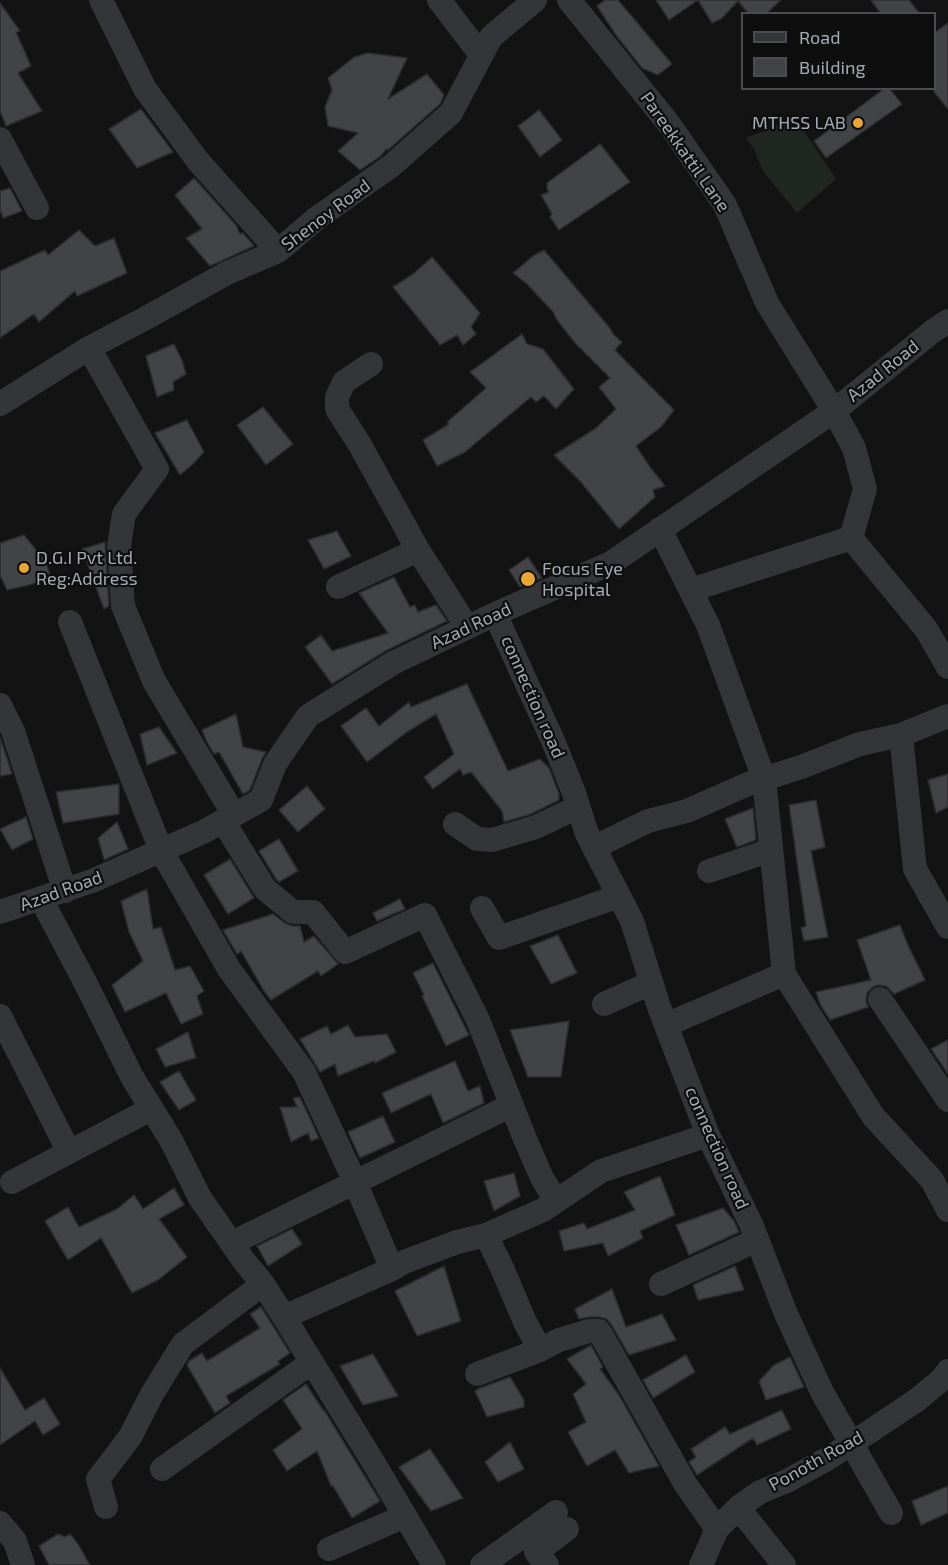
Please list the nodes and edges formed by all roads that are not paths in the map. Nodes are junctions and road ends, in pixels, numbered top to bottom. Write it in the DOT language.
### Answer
graph roads {
  1 [pos="101,0"];
  2 [pos="439,0"];
  3 [pos="535,0"];
  4 [pos="569,0"];
  5 [pos="481,55"];
  6 [pos="0,139"];
  7 [pos="37,208"];
  8 [pos="278,251"];
  9 [pos="948,321"];
  10 [pos="89,348"];
  11 [pos="371,364"];
  12 [pos="4,393"];
  13 [pos="834,411"];
  14 [pos="660,529"];
  15 [pos="851,538"];
  16 [pos="418,550"];
  17 [pos="338,587"];
  18 [pos="690,590"];
  19 [pos="495,614"];
  20 [pos="70,622"];
  21 [pos="468,627"];
  22 [pos="948,667"];
  23 [pos="0,705"];
  24 [pos="948,716"];
  25 [pos="900,735"];
  26 [pos="764,779"];
  27 [pos="578,807"];
  28 [pos="228,818"];
  29 [pos="455,824"];
  30 [pos="595,847"];
  31 [pos="161,850"];
  32 [pos="771,850"];
  33 [pos="709,871"];
  34 [pos="65,891"];
  35 [pos="619,896"];
  36 [pos="41,899"];
  37 [pos="482,908"];
  38 [pos="0,912"];
  39 [pos="948,927"];
  40 [pos="784,974"];
  41 [pos="651,983"];
  42 [pos="880,999"];
  43 [pos="604,1004"];
  44 [pos="0,1016"];
  45 [pos="666,1024"];
  46 [pos="948,1100"];
  47 [pos="512,1105"];
  48 [pos="151,1109"];
  49 [pos="708,1135"];
  50 [pos="69,1152"];
  51 [pos="12,1182"];
  52 [pos="355,1182"];
  53 [pos="556,1201"];
  54 [pos="948,1210"];
  55 [pos="486,1235"];
  56 [pos="758,1240"];
  57 [pos="232,1244"];
  58 [pos="392,1269"];
  59 [pos="263,1284"];
  60 [pos="661,1284"];
  61 [pos="284,1317"];
  62 [pos="540,1350"];
  63 [pos="312,1362"];
  64 [pos="477,1374"];
  65 [pos="946,1379"];
  66 [pos="852,1443"];
  67 [pos="162,1468"];
  68 [pos="740,1506"];
  69 [pos="106,1507"];
  70 [pos="891,1513"];
  71 [pos="405,1516"];
  72 [pos="0,1522"];
  73 [pos="717,1528"];
  74 [pos="329,1549"];
  75 [pos="23,1565"];
  76 [pos="434,1565"];
  77 [pos="482,1565"];
  78 [pos="546,1565"];
  79 [pos="701,1565"];
  80 [pos="784,1565"];
  1 -- 8 [label="street"];
  2 -- 5 [label="street"];
  3 -- 5 [label="street, Shenoy Road"];
  4 -- 13 [label="street, Pareekkattil Lane"];
  5 -- 8 [label="street, Shenoy Road"];
  6 -- 7 [label="street"];
  8 -- 10 [label="street, Shenoy Road"];
  9 -- 13 [label="street, Azad Road"];
  10 -- 12 [label="street, Shenoy Road"];
  10 -- 28 [label="street"];
  11 -- 16 [label="street"];
  13 -- 14 [label="street, Azad Road"];
  13 -- 15 [label="street, Pareekkattil Lane"];
  14 -- 18 [label="street"];
  14 -- 19 [label="street, Azad Road"];
  15 -- 18 [label="street"];
  15 -- 22 [label="street"];
  16 -- 17 [label="street"];
  16 -- 21 [label="street"];
  18 -- 26 [label="street"];
  19 -- 21 [label="street, Azad Road"];
  19 -- 27 [label="street, connection road"];
  20 -- 31 [label="street"];
  21 -- 28 [label="street, Azad Road"];
  23 -- 34 [label="street"];
  24 -- 25 [label="street"];
  25 -- 26 [label="street"];
  25 -- 39 [label="street"];
  26 -- 30 [label="street"];
  26 -- 32 [label="street"];
  27 -- 29 [label="street"];
  27 -- 30 [label="street, connection road"];
  28 -- 31 [label="street, Azad Road"];
  28 -- 47 [label="street"];
  30 -- 35 [label="street, connection road"];
  31 -- 34 [label="street, Azad Road"];
  31 -- 52 [label="street"];
  32 -- 33 [label="street"];
  32 -- 40 [label="street"];
  34 -- 36 [label="street, Azad Road"];
  35 -- 37 [label="street"];
  35 -- 41 [label="street, connection road"];
  36 -- 38 [label="street, Azad Road"];
  36 -- 48 [label="street"];
  40 -- 45 [label="street"];
  40 -- 54 [label="street"];
  41 -- 43 [label="street"];
  41 -- 45 [label="street, connection road"];
  42 -- 46 [label="street"];
  44 -- 50 [label="street"];
  45 -- 49 [label="street, connection road"];
  47 -- 52 [label="street"];
  47 -- 53 [label="street"];
  48 -- 50 [label="street"];
  48 -- 57 [label="street"];
  49 -- 53 [label="street"];
  49 -- 56 [label="street, connection road"];
  50 -- 51 [label="street"];
  52 -- 57 [label="street"];
  52 -- 58 [label="street"];
  53 -- 55 [label="street"];
  55 -- 58 [label="street"];
  55 -- 62 [label="street"];
  56 -- 60 [label="street"];
  56 -- 66 [label="street, connection road"];
  57 -- 59 [label="street"];
  58 -- 61 [label="street"];
  59 -- 61 [label="street"];
  59 -- 69 [label="street"];
  61 -- 63 [label="street"];
  62 -- 64 [label="street"];
  62 -- 73 [label="street"];
  63 -- 67 [label="street"];
  63 -- 71 [label="street"];
  65 -- 66 [label="street, Ponoth Road"];
  66 -- 68 [label="street, Ponoth Road"];
  66 -- 70 [label="street, connection road"];
  68 -- 73 [label="street, Ponoth Road"];
  68 -- 80 [label="street"];
  71 -- 74 [label="street"];
  71 -- 76 [label="street"];
  72 -- 75 [label="street"];
  73 -- 79 [label="street, Ponoth Road"];
  77 -- 78 [label="street"];
}
